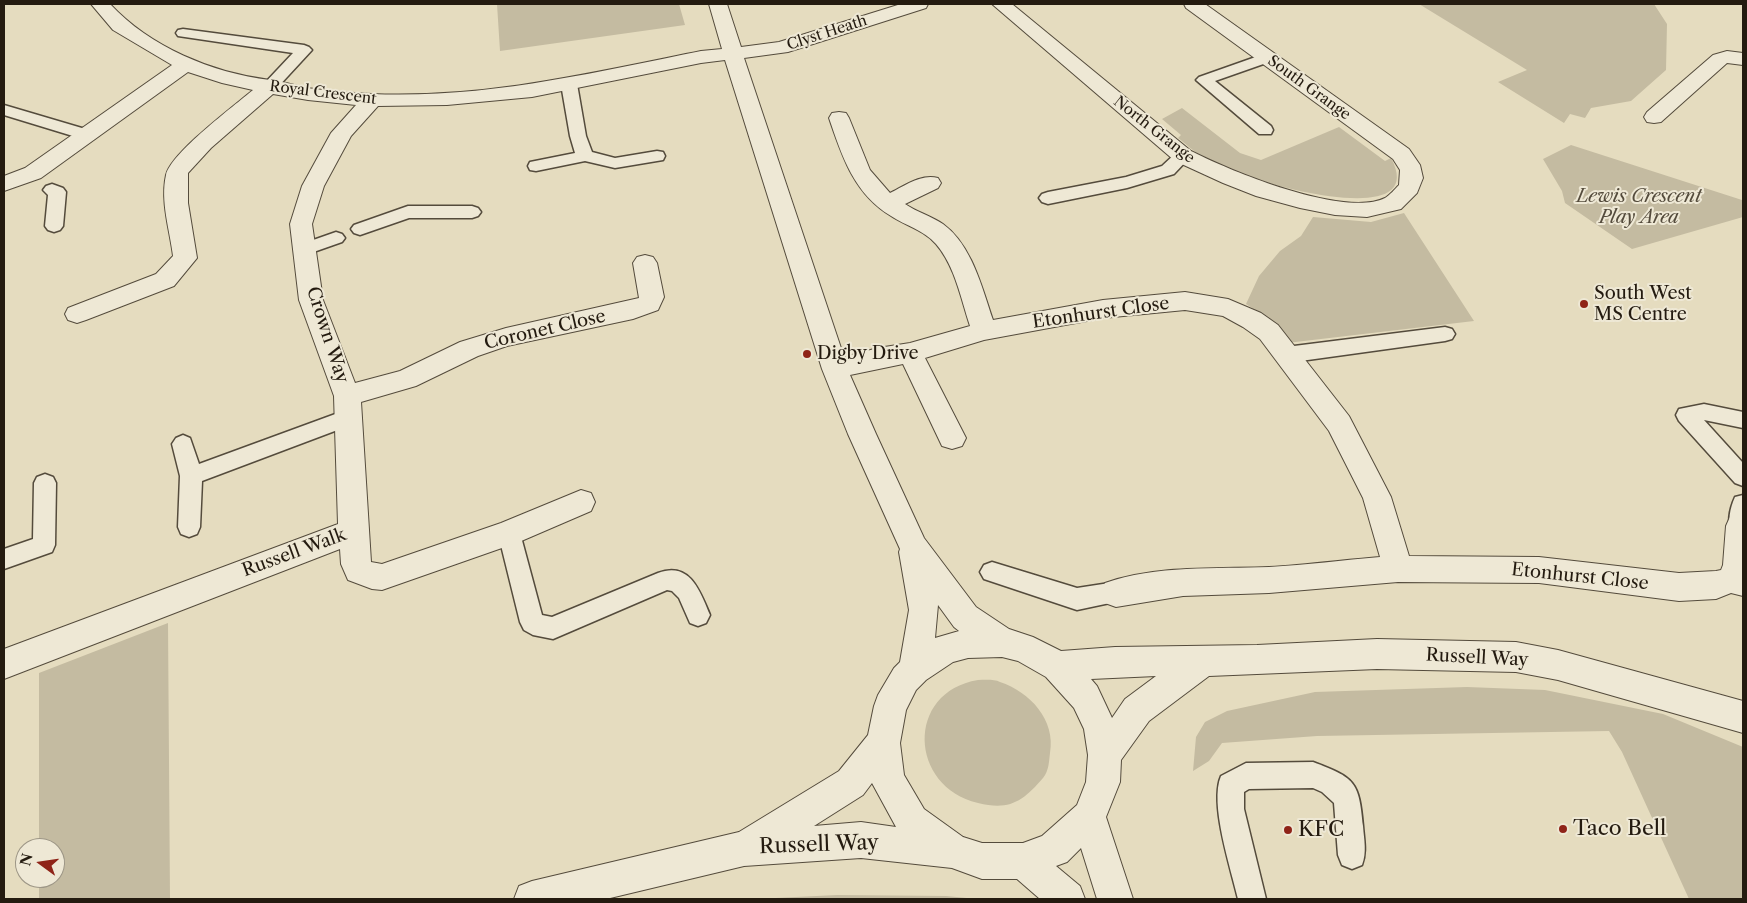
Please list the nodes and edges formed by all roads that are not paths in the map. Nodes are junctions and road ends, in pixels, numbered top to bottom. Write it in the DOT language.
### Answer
graph roads {
  1 [pos="100,4"];
  2 [pos="718,4"];
  3 [pos="919,4"];
  4 [pos="1002,4"];
  5 [pos="1193,4"];
  6 [pos="183,33"];
  7 [pos="733,54"];
  8 [pos="1267,58"];
  9 [pos="1743,59"];
  10 [pos="185,66"];
  11 [pos="569,84"];
  12 [pos="270,86"];
  13 [pos="372,100"];
  14 [pos="4,110"];
  15 [pos="1654,117"];
  16 [pos="839,118"];
  17 [pos="1265,130"];
  18 [pos="86,135"];
  19 [pos="585,156"];
  20 [pos="657,156"];
  21 [pos="1184,156"];
  22 [pos="536,166"];
  23 [pos="19,181"];
  24 [pos="1411,181"];
  25 [pos="930,183"];
  26 [pos="52,190"];
  27 [pos="1048,198"];
  28 [pos="888,203"];
  29 [pos="472,212"];
  30 [pos="54,226"];
  31 [pos="360,229"];
  32 [pos="336,238"];
  33 [pos="305,249"];
  34 [pos="645,264"];
  35 [pos="77,314"];
  36 [pos="984,331"];
  37 [pos="1445,334"];
  38 [pos="910,353"];
  39 [pos="1286,355"];
  40 [pos="835,369"];
  41 [pos="348,407"];
  42 [pos="1743,420"];
  43 [pos="952,438"];
  44 [pos="183,444"];
  45 [pos="191,476"];
  46 [pos="1743,477"];
  47 [pos="45,483"];
  48 [pos="582,502"];
  49 [pos="1741,515"];
  50 [pos="189,527"];
  51 [pos="353,531"];
  52 [pos="509,533"];
  53 [pos="914,547"];
  54 [pos="4,559"];
  55 [pos="1398,570"];
  56 [pos="992,572"];
  57 [pos="1737,581"];
  58 [pos="1116,593"];
  59 [pos="698,615"];
  60 [pos="1002,642"];
  61 [pos="1204,661"];
  62 [pos="4,664"];
  63 [pos="1057,666"];
  64 [pos="915,669"];
  65 [pos="1743,717"];
  66 [pos="883,742"];
  67 [pos="1105,755"];
  68 [pos="1089,817"];
  69 [pos="744,848"];
  70 [pos="953,851"];
  71 [pos="1352,855"];
  72 [pos="1023,861"];
  73 [pos="532,899"];
  74 [pos="1067,899"];
  75 [pos="1115,899"];
  76 [pos="1252,899"];
  1 -- 10 [label="street, Royal Crescent"];
  2 -- 7 [label="street"];
  3 -- 7 [label="street, Clyst Heath"];
  4 -- 21 [label="street, North Grange"];
  5 -- 8 [label="street, South Grange"];
  6 -- 12 [label="lane"];
  7 -- 11 [label="street, Royal Crescent"];
  7 -- 40 [label="street"];
  8 -- 17 [label="lane"];
  8 -- 24 [label="street, South Grange"];
  9 -- 15 [label="street"];
  10 -- 12 [label="street, Royal Crescent"];
  10 -- 18 [label="street"];
  11 -- 13 [label="street, Royal Crescent"];
  11 -- 19 [label="lane"];
  12 -- 13 [label="street, Royal Crescent"];
  12 -- 35 [label="street"];
  13 -- 33 [label="street, Crown Way"];
  14 -- 18 [label="lane"];
  16 -- 28 [label="street"];
  18 -- 23 [label="street"];
  19 -- 20 [label="lane"];
  19 -- 22 [label="lane"];
  21 -- 24 [label="street, North Grange"];
  21 -- 27 [label="lane"];
  25 -- 28 [label="street"];
  26 -- 30 [label="lane"];
  28 -- 36 [label="street"];
  29 -- 31 [label="lane"];
  32 -- 33 [label="lane"];
  33 -- 41 [label="street, Crown Way"];
  34 -- 41 [label="street, Coronet Close"];
  36 -- 38 [label="street, Etonhurst Close"];
  36 -- 39 [label="street, Etonhurst Close"];
  37 -- 39 [label="lane"];
  38 -- 40 [label="street, Etonhurst Close"];
  38 -- 43 [label="street"];
  39 -- 55 [label="street, Etonhurst Close"];
  40 -- 53 [label="street"];
  41 -- 45 [label="lane"];
  41 -- 51 [label="street, Crown Way"];
  42 -- 46 [label="lane"];
  44 -- 45 [label="lane"];
  45 -- 50 [label="lane"];
  47 -- 54 [label="lane"];
  48 -- 52 [label="street, Russell Walk"];
  49 -- 57 [label="street, Etonhurst Close"];
  51 -- 52 [label="street, Russell Walk"];
  51 -- 62 [label="street, Russell Walk"];
  52 -- 59 [label="lane"];
  53 -- 60 [label="street"];
  53 -- 64 [label="street"];
  55 -- 57 [label="street, Etonhurst Close"];
  55 -- 58 [label="street, Etonhurst Close"];
  56 -- 58 [label="lane"];
  60 -- 63 [label="street"];
  60 -- 64 [label="street"];
  61 -- 63 [label="street, Russell Way"];
  61 -- 65 [label="street, Russell Way"];
  61 -- 67 [label="street"];
  63 -- 67 [label="street"];
  64 -- 66 [label="street"];
  66 -- 69 [label="street, Russell Way"];
  66 -- 70 [label="street"];
  67 -- 68 [label="street"];
  68 -- 72 [label="street"];
  68 -- 75 [label="street"];
  69 -- 70 [label="street, Russell Way"];
  69 -- 73 [label="street, Russell Way"];
  70 -- 72 [label="street"];
  71 -- 76 [label="lane"];
  72 -- 74 [label="street"];
}
